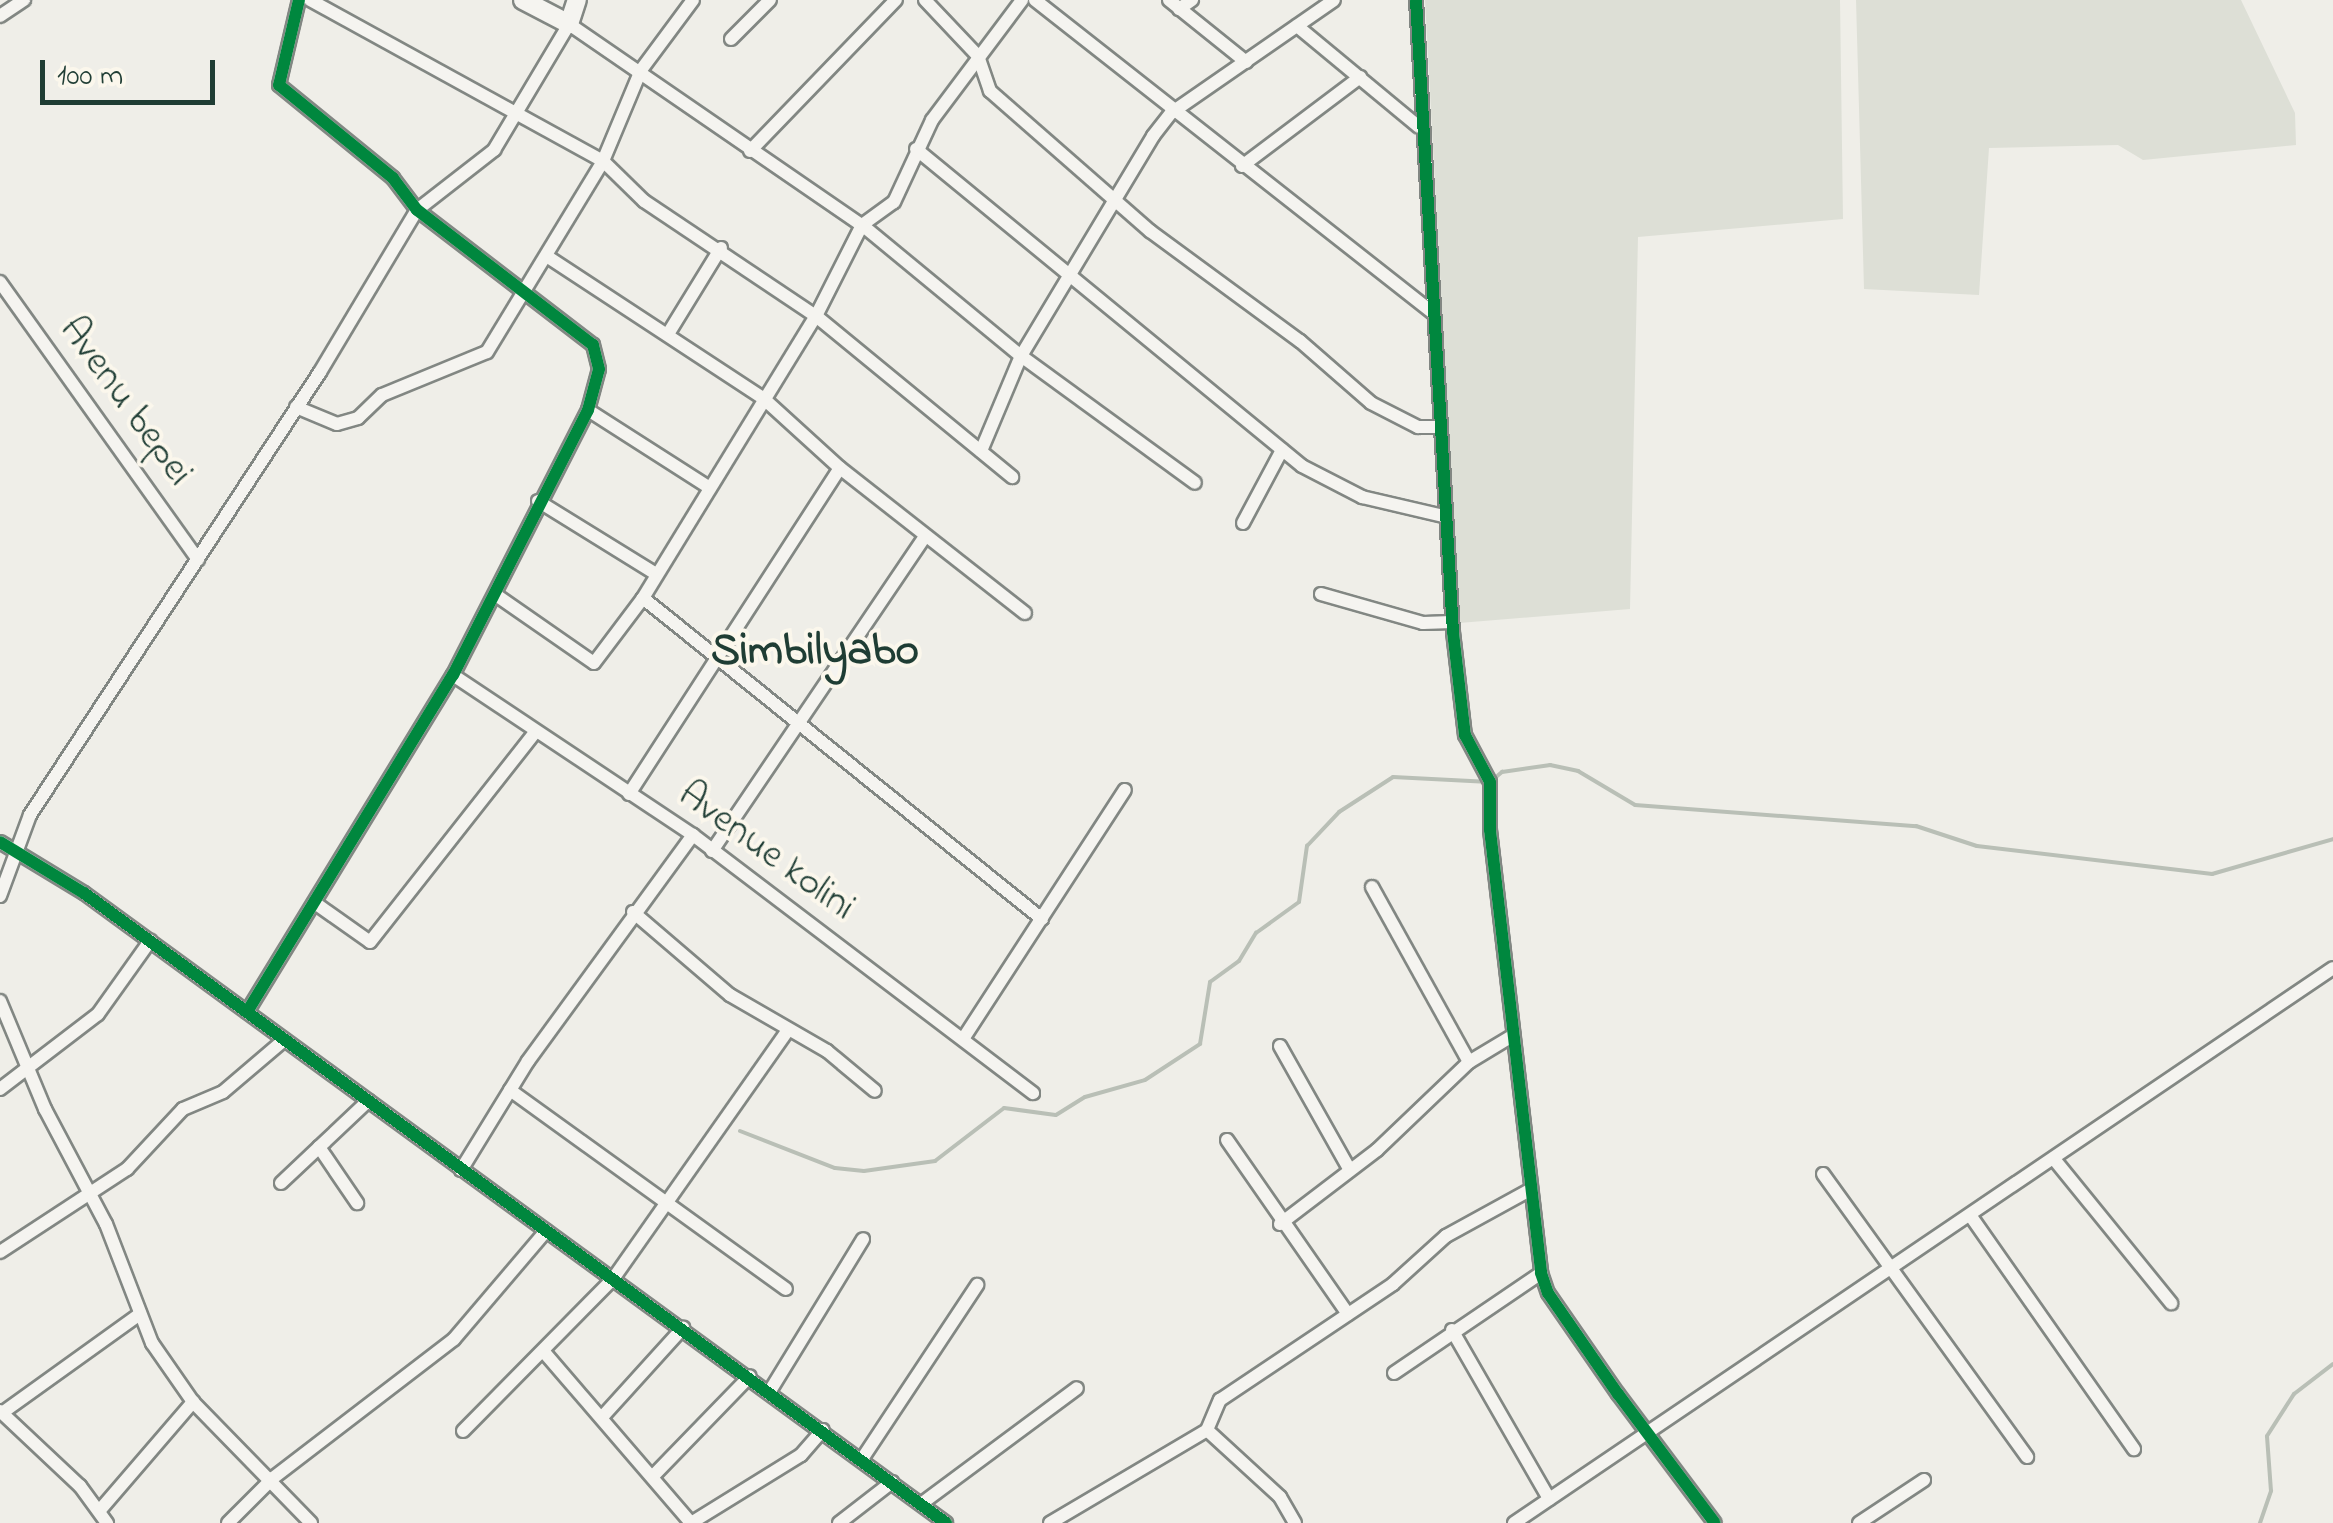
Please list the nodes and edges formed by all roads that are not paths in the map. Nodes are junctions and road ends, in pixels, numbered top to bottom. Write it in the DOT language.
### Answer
graph roads {
  1 [pos="24,0"];
  2 [pos="300,0"];
  3 [pos="310,0"];
  4 [pos="524,0"];
  5 [pos="577,0"];
  6 [pos="693,0"];
  7 [pos="770,0"];
  8 [pos="896,0"];
  9 [pos="925,0"];
  10 [pos="1022,0"];
  11 [pos="1035,0"];
  12 [pos="1192,0"];
  13 [pos="1334,0"];
  14 [pos="1416,0"];
  15 [pos="1174,5"];
  16 [pos="0,16"];
  17 [pos="568,24"];
  18 [pos="1297,26"];
  19 [pos="732,40"];
  20 [pos="978,56"];
  21 [pos="1246,62"];
  22 [pos="641,70"];
  23 [pos="1360,77"];
  24 [pos="521,111"];
  25 [pos="1171,113"];
  26 [pos="1420,127"];
  27 [pos="916,149"];
  28 [pos="750,151"];
  29 [pos="603,161"];
  30 [pos="1242,166"];
  31 [pos="1114,200"];
  32 [pos="417,210"];
  33 [pos="862,224"];
  34 [pos="720,248"];
  35 [pos="548,257"];
  36 [pos="1071,278"];
  37 [pos="0,282"];
  38 [pos="528,292"];
  39 [pos="1433,313"];
  40 [pos="816,316"];
  41 [pos="668,334"];
  42 [pos="1021,356"];
  43 [pos="763,398"];
  44 [pos="296,407"];
  45 [pos="588,410"];
  46 [pos="1439,428"];
  47 [pos="1282,450"];
  48 [pos="980,451"];
  49 [pos="840,468"];
  50 [pos="1012,478"];
  51 [pos="1195,483"];
  52 [pos="707,486"];
  53 [pos="538,501"];
  54 [pos="1443,516"];
  55 [pos="1243,522"];
  56 [pos="926,536"];
  57 [pos="198,560"];
  58 [pos="656,574"];
  59 [pos="1321,594"];
  60 [pos="496,595"];
  61 [pos="642,598"];
  62 [pos="1025,612"];
  63 [pos="1452,622"];
  64 [pos="719,656"];
  65 [pos="453,675"];
  66 [pos="801,726"];
  67 [pos="535,732"];
  68 [pos="1125,790"];
  69 [pos="629,794"];
  70 [pos="692,835"];
  71 [pos="0,842"];
  72 [pos="712,850"];
  73 [pos="16,851"];
  74 [pos="1372,888"];
  75 [pos="0,896"];
  76 [pos="315,903"];
  77 [pos="633,912"];
  78 [pos="1042,919"];
  79 [pos="150,942"];
  80 [pos="2333,968"];
  81 [pos="0,1001"];
  82 [pos="246,1012"];
  83 [pos="786,1031"];
  84 [pos="1514,1034"];
  85 [pos="963,1038"];
  86 [pos="284,1040"];
  87 [pos="1280,1046"];
  88 [pos="1468,1062"];
  89 [pos="29,1068"];
  90 [pos="0,1089"];
  91 [pos="510,1090"];
  92 [pos="875,1091"];
  93 [pos="1033,1094"];
  94 [pos="368,1101"];
  95 [pos="1227,1140"];
  96 [pos="319,1147"];
  97 [pos="2054,1159"];
  98 [pos="461,1170"];
  99 [pos="1350,1170"];
  100 [pos="1823,1174"];
  101 [pos="281,1184"];
  102 [pos="1528,1191"];
  103 [pos="90,1192"];
  104 [pos="667,1202"];
  105 [pos="358,1203"];
  106 [pos="1970,1215"];
  107 [pos="1280,1224"];
  108 [pos="546,1230"];
  109 [pos="863,1239"];
  110 [pos="0,1252"];
  111 [pos="1888,1272"];
  112 [pos="1542,1273"];
  113 [pos="614,1278"];
  114 [pos="978,1286"];
  115 [pos="786,1289"];
  116 [pos="2171,1304"];
  117 [pos="140,1314"];
  118 [pos="1348,1314"];
  119 [pos="682,1328"];
  120 [pos="1452,1330"];
  121 [pos="544,1352"];
  122 [pos="1394,1373"];
  123 [pos="750,1376"];
  124 [pos="1077,1388"];
  125 [pos="770,1391"];
  126 [pos="192,1402"];
  127 [pos="1,1412"];
  128 [pos="604,1414"];
  129 [pos="822,1430"];
  130 [pos="1207,1430"];
  131 [pos="463,1431"];
  132 [pos="1653,1433"];
  133 [pos="2134,1449"];
  134 [pos="2026,1458"];
  135 [pos="862,1460"];
  136 [pos="655,1474"];
  137 [pos="273,1478"];
  138 [pos="1924,1480"];
  139 [pos="892,1482"];
  140 [pos="1549,1500"];
  141 [pos="921,1504"];
  142 [pos="103,1517"];
  143 [pos="228,1523"];
  144 [pos="312,1523"];
  145 [pos="691,1523"];
  146 [pos="839,1523"];
  147 [pos="946,1523"];
  148 [pos="1050,1523"];
  149 [pos="1295,1523"];
  150 [pos="1514,1523"];
  151 [pos="1715,1523"];
  152 [pos="1859,1523"];
  1 -- 16 [label="street"];
  2 -- 32 [label="street"];
  3 -- 24 [label="street"];
  4 -- 17 [label="street"];
  5 -- 17 [label="street"];
  6 -- 22 [label="street"];
  7 -- 19 [label="street"];
  8 -- 28 [label="street"];
  9 -- 20 [label="street"];
  10 -- 20 [label="street"];
  11 -- 25 [label="street"];
  12 -- 15 [label="street"];
  13 -- 18 [label="street"];
  14 -- 26 [label="street"];
  15 -- 21 [label="street"];
  17 -- 22 [label="street"];
  17 -- 24 [label="street"];
  18 -- 21 [label="street"];
  18 -- 23 [label="street"];
  20 -- 27 [label="street"];
  20 -- 31 [label="street"];
  21 -- 25 [label="street"];
  22 -- 28 [label="street"];
  22 -- 29 [label="street"];
  23 -- 26 [label="street"];
  23 -- 30 [label="street"];
  24 -- 29 [label="street"];
  24 -- 32 [label="street"];
  25 -- 30 [label="street"];
  25 -- 31 [label="street"];
  26 -- 39 [label="street"];
  27 -- 33 [label="street"];
  27 -- 36 [label="street"];
  28 -- 33 [label="street"];
  29 -- 34 [label="street"];
  29 -- 35 [label="street"];
  30 -- 39 [label="street"];
  31 -- 36 [label="street"];
  31 -- 46 [label="street"];
  32 -- 38 [label="street"];
  32 -- 44 [label="street"];
  33 -- 40 [label="street"];
  33 -- 42 [label="street"];
  34 -- 40 [label="street"];
  34 -- 41 [label="street"];
  35 -- 38 [label="street"];
  35 -- 41 [label="street"];
  36 -- 42 [label="street"];
  36 -- 47 [label="street"];
  37 -- 57 [label="street, Avenu bepei"];
  38 -- 44 [label="street"];
  38 -- 45 [label="street"];
  39 -- 46 [label="street"];
  40 -- 43 [label="street"];
  40 -- 48 [label="street"];
  41 -- 43 [label="street"];
  42 -- 48 [label="street"];
  42 -- 51 [label="street"];
  43 -- 49 [label="street"];
  43 -- 52 [label="street"];
  44 -- 57 [label="street"];
  45 -- 52 [label="street"];
  45 -- 53 [label="street"];
  46 -- 54 [label="street"];
  47 -- 54 [label="street"];
  47 -- 55 [label="street"];
  48 -- 50 [label="street"];
  49 -- 56 [label="street"];
  49 -- 64 [label="street"];
  52 -- 58 [label="street"];
  53 -- 58 [label="street"];
  53 -- 60 [label="street"];
  54 -- 63 [label="street"];
  56 -- 62 [label="street"];
  56 -- 66 [label="street"];
  57 -- 73 [label="street"];
  58 -- 61 [label="street"];
  59 -- 63 [label="street"];
  60 -- 61 [label="street"];
  60 -- 65 [label="street"];
  61 -- 64 [label="street"];
  63 -- 84 [label="street"];
  64 -- 66 [label="street"];
  64 -- 69 [label="street"];
  65 -- 67 [label="street, Avenue kolini"];
  65 -- 76 [label="street"];
  66 -- 72 [label="street"];
  66 -- 78 [label="street"];
  67 -- 69 [label="street, Avenue kolini"];
  67 -- 76 [label="street"];
  68 -- 78 [label="street"];
  69 -- 70 [label="street, Avenue kolini"];
  70 -- 72 [label="street, Avenue kolini"];
  70 -- 77 [label="street"];
  71 -- 73 [label="street"];
  72 -- 85 [label="street, Avenue kolini"];
  73 -- 75 [label="street"];
  73 -- 79 [label="street"];
  74 -- 88 [label="street"];
  76 -- 82 [label="street"];
  77 -- 83 [label="street"];
  77 -- 91 [label="street"];
  78 -- 85 [label="street"];
  79 -- 82 [label="street"];
  79 -- 89 [label="street"];
  80 -- 97 [label="street"];
  81 -- 89 [label="street"];
  82 -- 86 [label="street"];
  83 -- 92 [label="street"];
  83 -- 104 [label="street"];
  84 -- 88 [label="street"];
  84 -- 102 [label="street"];
  85 -- 93 [label="street, Avenue kolini"];
  86 -- 94 [label="street"];
  86 -- 103 [label="street"];
  87 -- 99 [label="street"];
  88 -- 99 [label="street"];
  89 -- 90 [label="street"];
  89 -- 103 [label="street"];
  91 -- 98 [label="street"];
  91 -- 104 [label="street"];
  94 -- 96 [label="street"];
  94 -- 98 [label="street"];
  95 -- 107 [label="street"];
  96 -- 101 [label="street"];
  96 -- 105 [label="street"];
  97 -- 106 [label="street"];
  97 -- 116 [label="street"];
  98 -- 108 [label="street"];
  99 -- 107 [label="street"];
  100 -- 111 [label="street"];
  102 -- 112 [label="street"];
  102 -- 118 [label="street"];
  103 -- 110 [label="street"];
  103 -- 117 [label="street"];
  104 -- 113 [label="street"];
  104 -- 115 [label="street"];
  106 -- 111 [label="street"];
  106 -- 133 [label="street"];
  107 -- 118 [label="street"];
  108 -- 113 [label="street"];
  108 -- 137 [label="street"];
  109 -- 125 [label="street"];
  111 -- 132 [label="street"];
  111 -- 134 [label="street"];
  112 -- 120 [label="street"];
  112 -- 132 [label="street"];
  113 -- 119 [label="street"];
  113 -- 121 [label="street"];
  114 -- 135 [label="street"];
  117 -- 126 [label="street"];
  117 -- 127 [label="street"];
  118 -- 130 [label="street"];
  119 -- 123 [label="street"];
  119 -- 128 [label="street"];
  120 -- 122 [label="street"];
  120 -- 140 [label="street"];
  121 -- 128 [label="street"];
  121 -- 131 [label="street"];
  123 -- 125 [label="street"];
  123 -- 136 [label="street"];
  124 -- 141 [label="street"];
  125 -- 129 [label="street"];
  126 -- 137 [label="street"];
  126 -- 142 [label="street"];
  127 -- 142 [label="street"];
  128 -- 136 [label="street"];
  129 -- 135 [label="street"];
  129 -- 145 [label="street"];
  130 -- 148 [label="street"];
  130 -- 149 [label="street"];
  132 -- 140 [label="street"];
  132 -- 151 [label="street"];
  135 -- 139 [label="street"];
  136 -- 145 [label="street"];
  137 -- 143 [label="street"];
  137 -- 144 [label="street"];
  138 -- 152 [label="street"];
  139 -- 141 [label="street"];
  139 -- 146 [label="street"];
  140 -- 150 [label="street"];
  141 -- 147 [label="street"];
}
